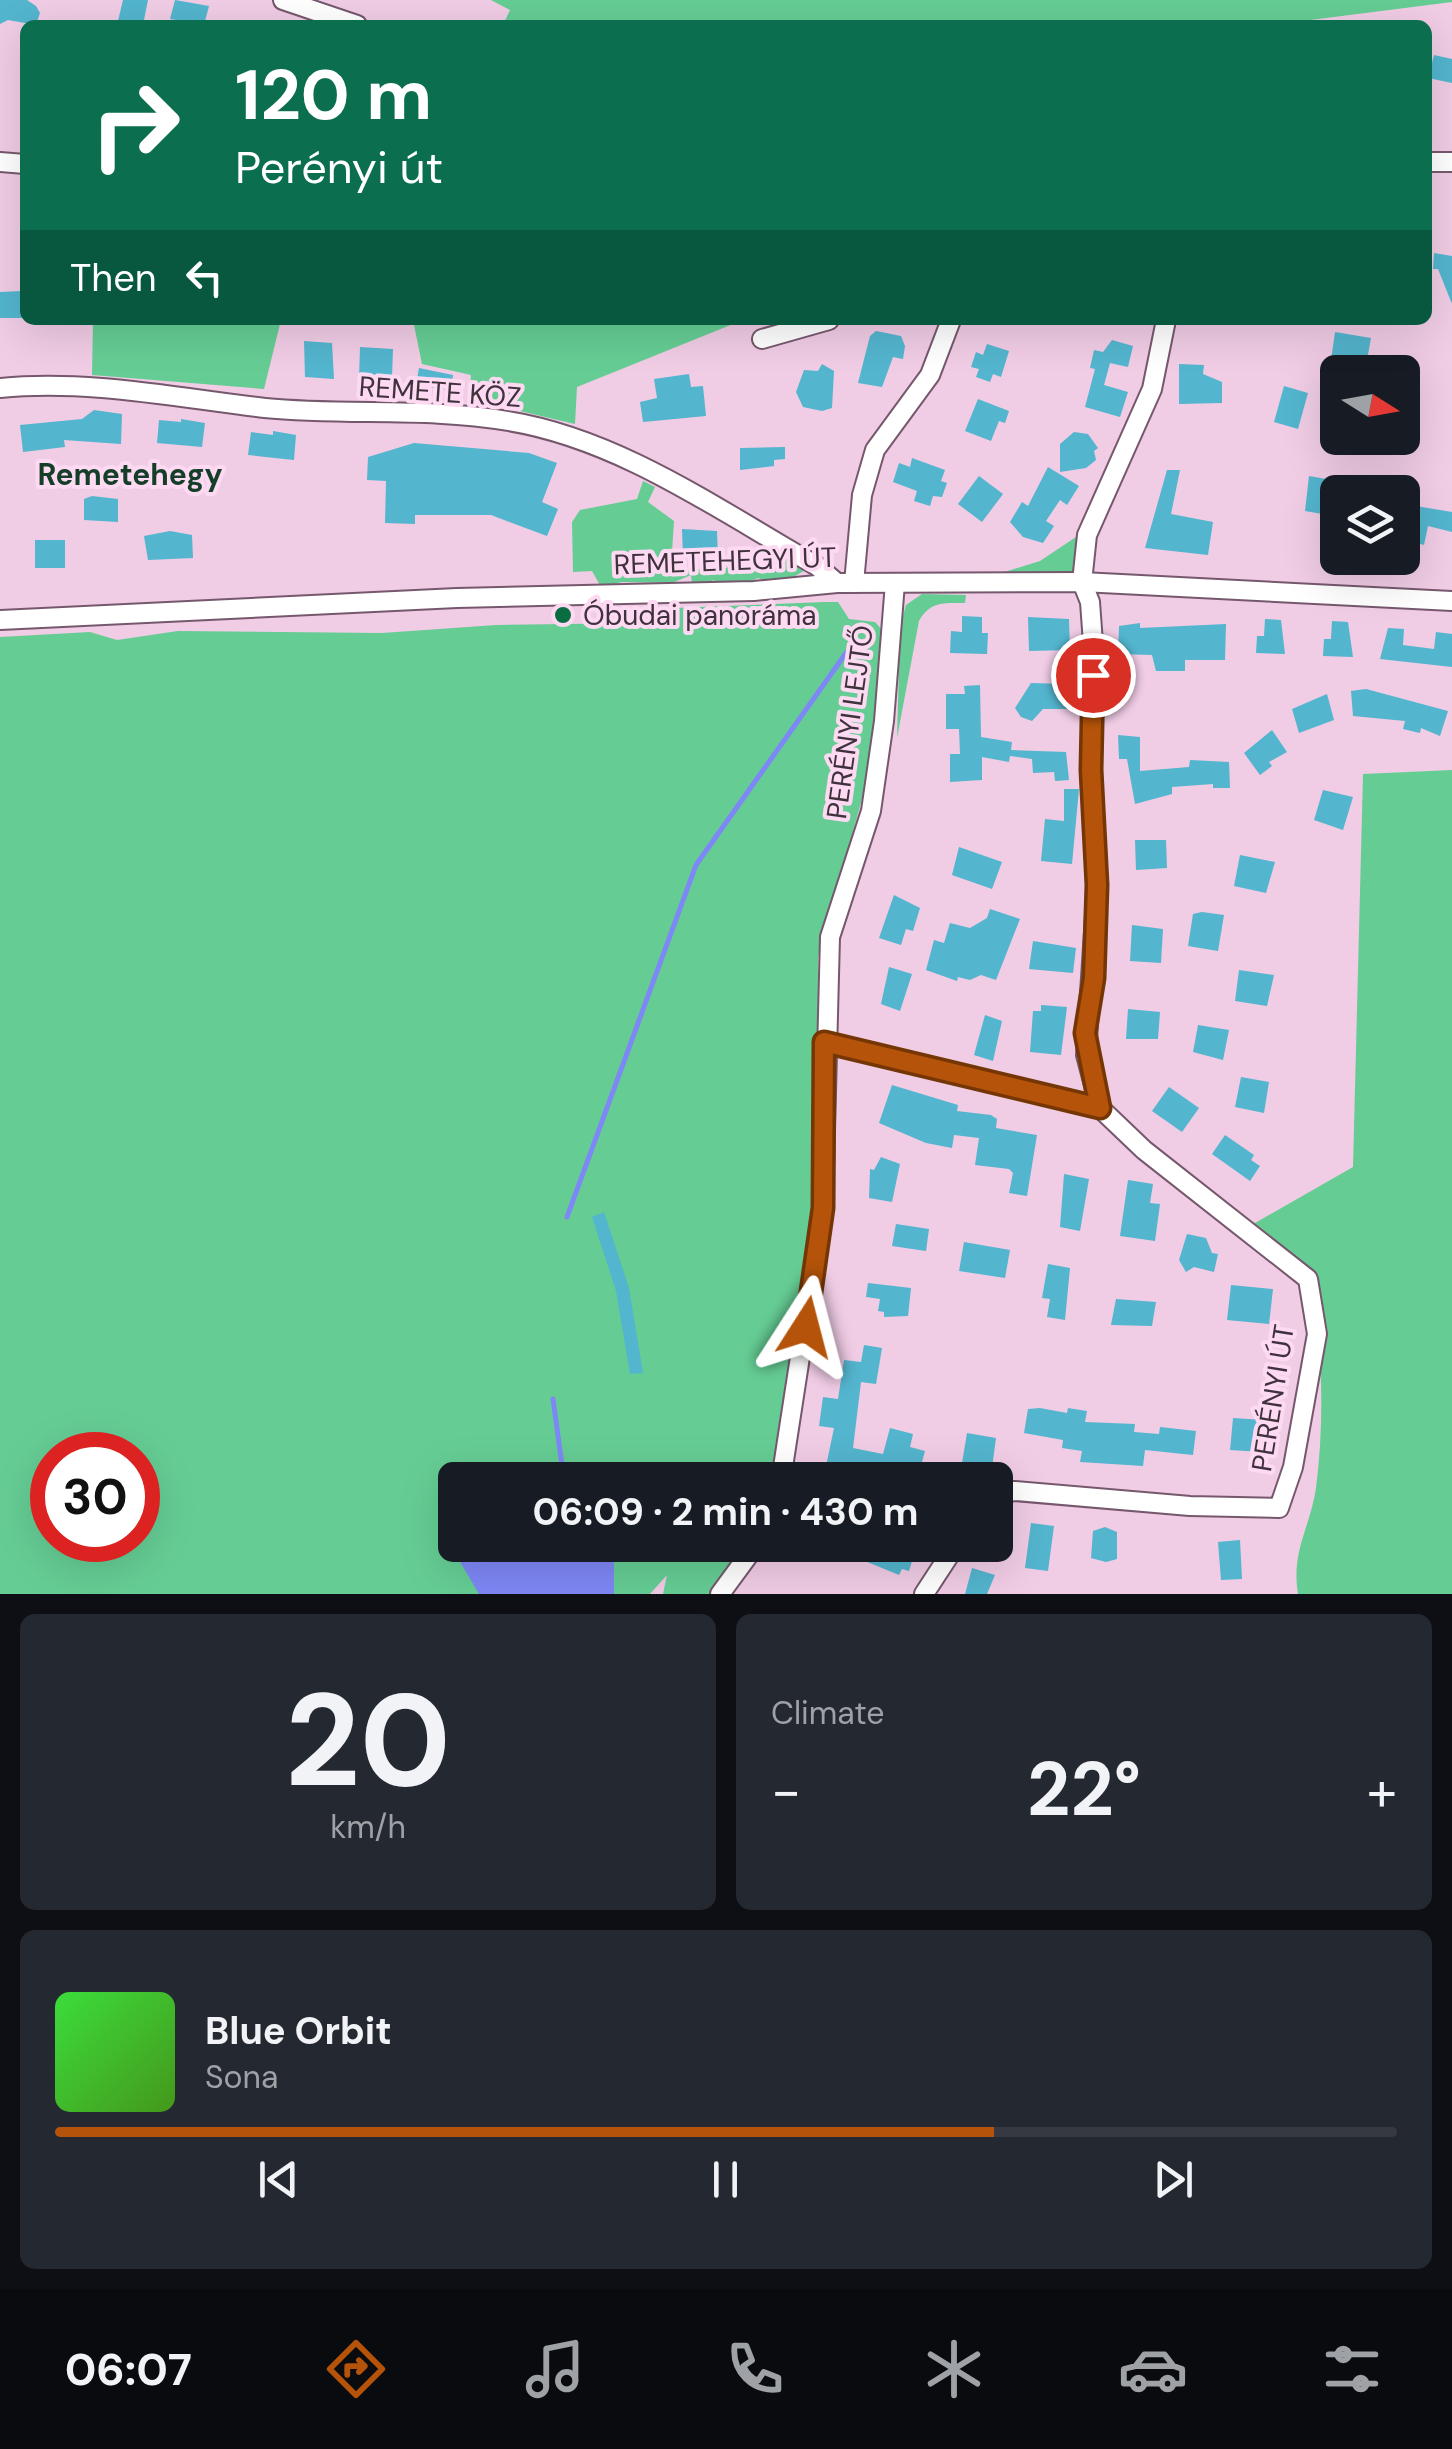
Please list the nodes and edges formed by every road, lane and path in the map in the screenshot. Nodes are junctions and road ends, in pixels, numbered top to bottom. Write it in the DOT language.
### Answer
graph roads {
  1 [pos="283,0"];
  2 [pos="331,14"];
  3 [pos="811,325"];
  4 [pos="948,325"];
  5 [pos="1165,325"];
  6 [pos="762,339"];
  7 [pos="0,388"];
  8 [pos="1082,582"];
  9 [pos="846,583"];
  10 [pos="895,583"];
  11 [pos="1452,601"];
  12 [pos="0,620"];
  13 [pos="824,1042"];
  14 [pos="1100,1108"];
  15 [pos="784,1462"];
  16 [pos="1013,1491"];
  17 [pos="744,1562"];
  18 [pos="945,1562"];
  19 [pos="720,1594"];
  20 [pos="924,1594"];
  1 -- 2 [label="street"];
  3 -- 6 [label="street"];
  4 -- 9 [label="street"];
  5 -- 8 [label="street"];
  7 -- 9 [label="street, REMETE KÖZ"];
  8 -- 10 [label="street, REMETEHEGYI ÚT"];
  8 -- 11 [label="street, REMETEHEGYI ÚT"];
  8 -- 14 [label="street"];
  9 -- 10 [label="street, REMETEHEGYI ÚT"];
  9 -- 12 [label="street, REMETEHEGYI ÚT"];
  10 -- 13 [label="street, PERÉNYI LEJTŐ"];
  13 -- 14 [label="street"];
  13 -- 15 [label="street, PERÉNYI LEJTŐ"];
  14 -- 16 [label="street, PERÉNYI ÚT"];
  17 -- 19 [label="street"];
  18 -- 20 [label="street"];
}
